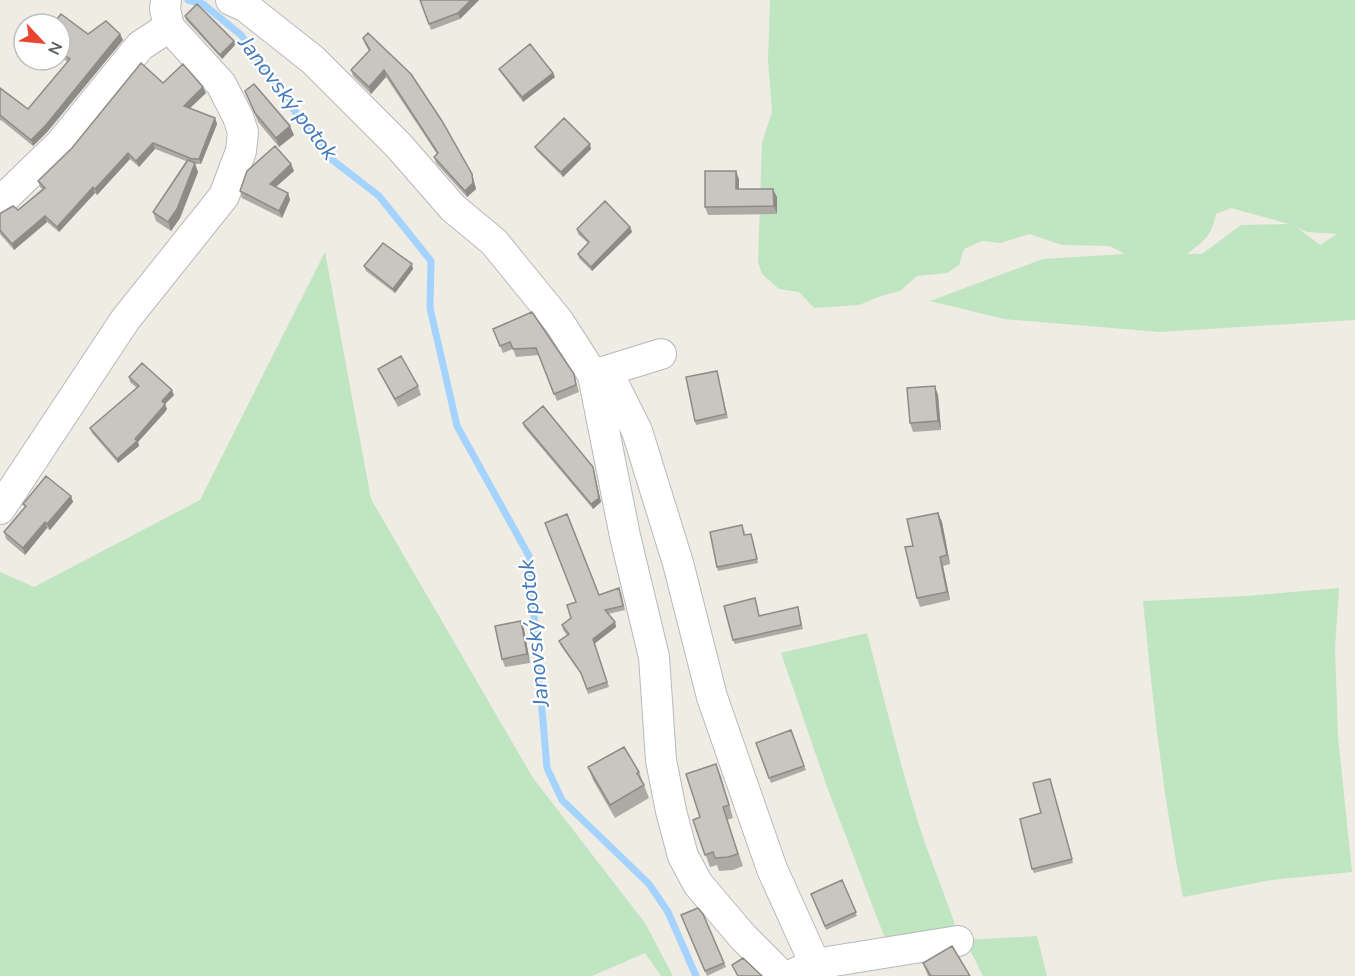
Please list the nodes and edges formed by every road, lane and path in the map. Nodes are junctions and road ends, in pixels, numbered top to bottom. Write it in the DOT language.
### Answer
graph roads {
  1 [pos="231,0"];
  2 [pos="167,12"];
  3 [pos="0,202"];
  4 [pos="661,354"];
  5 [pos="600,373"];
  6 [pos="0,508"];
  7 [pos="958,941"];
  8 [pos="802,970"];
  9 [pos="782,976"];
  1 -- 5 [label="street"];
  2 -- 3 [label="street"];
  2 -- 6 [label="street"];
  4 -- 5 [label="street"];
  5 -- 8 [label="street"];
  5 -- 9 [label="street"];
  7 -- 8 [label="street"];
}
